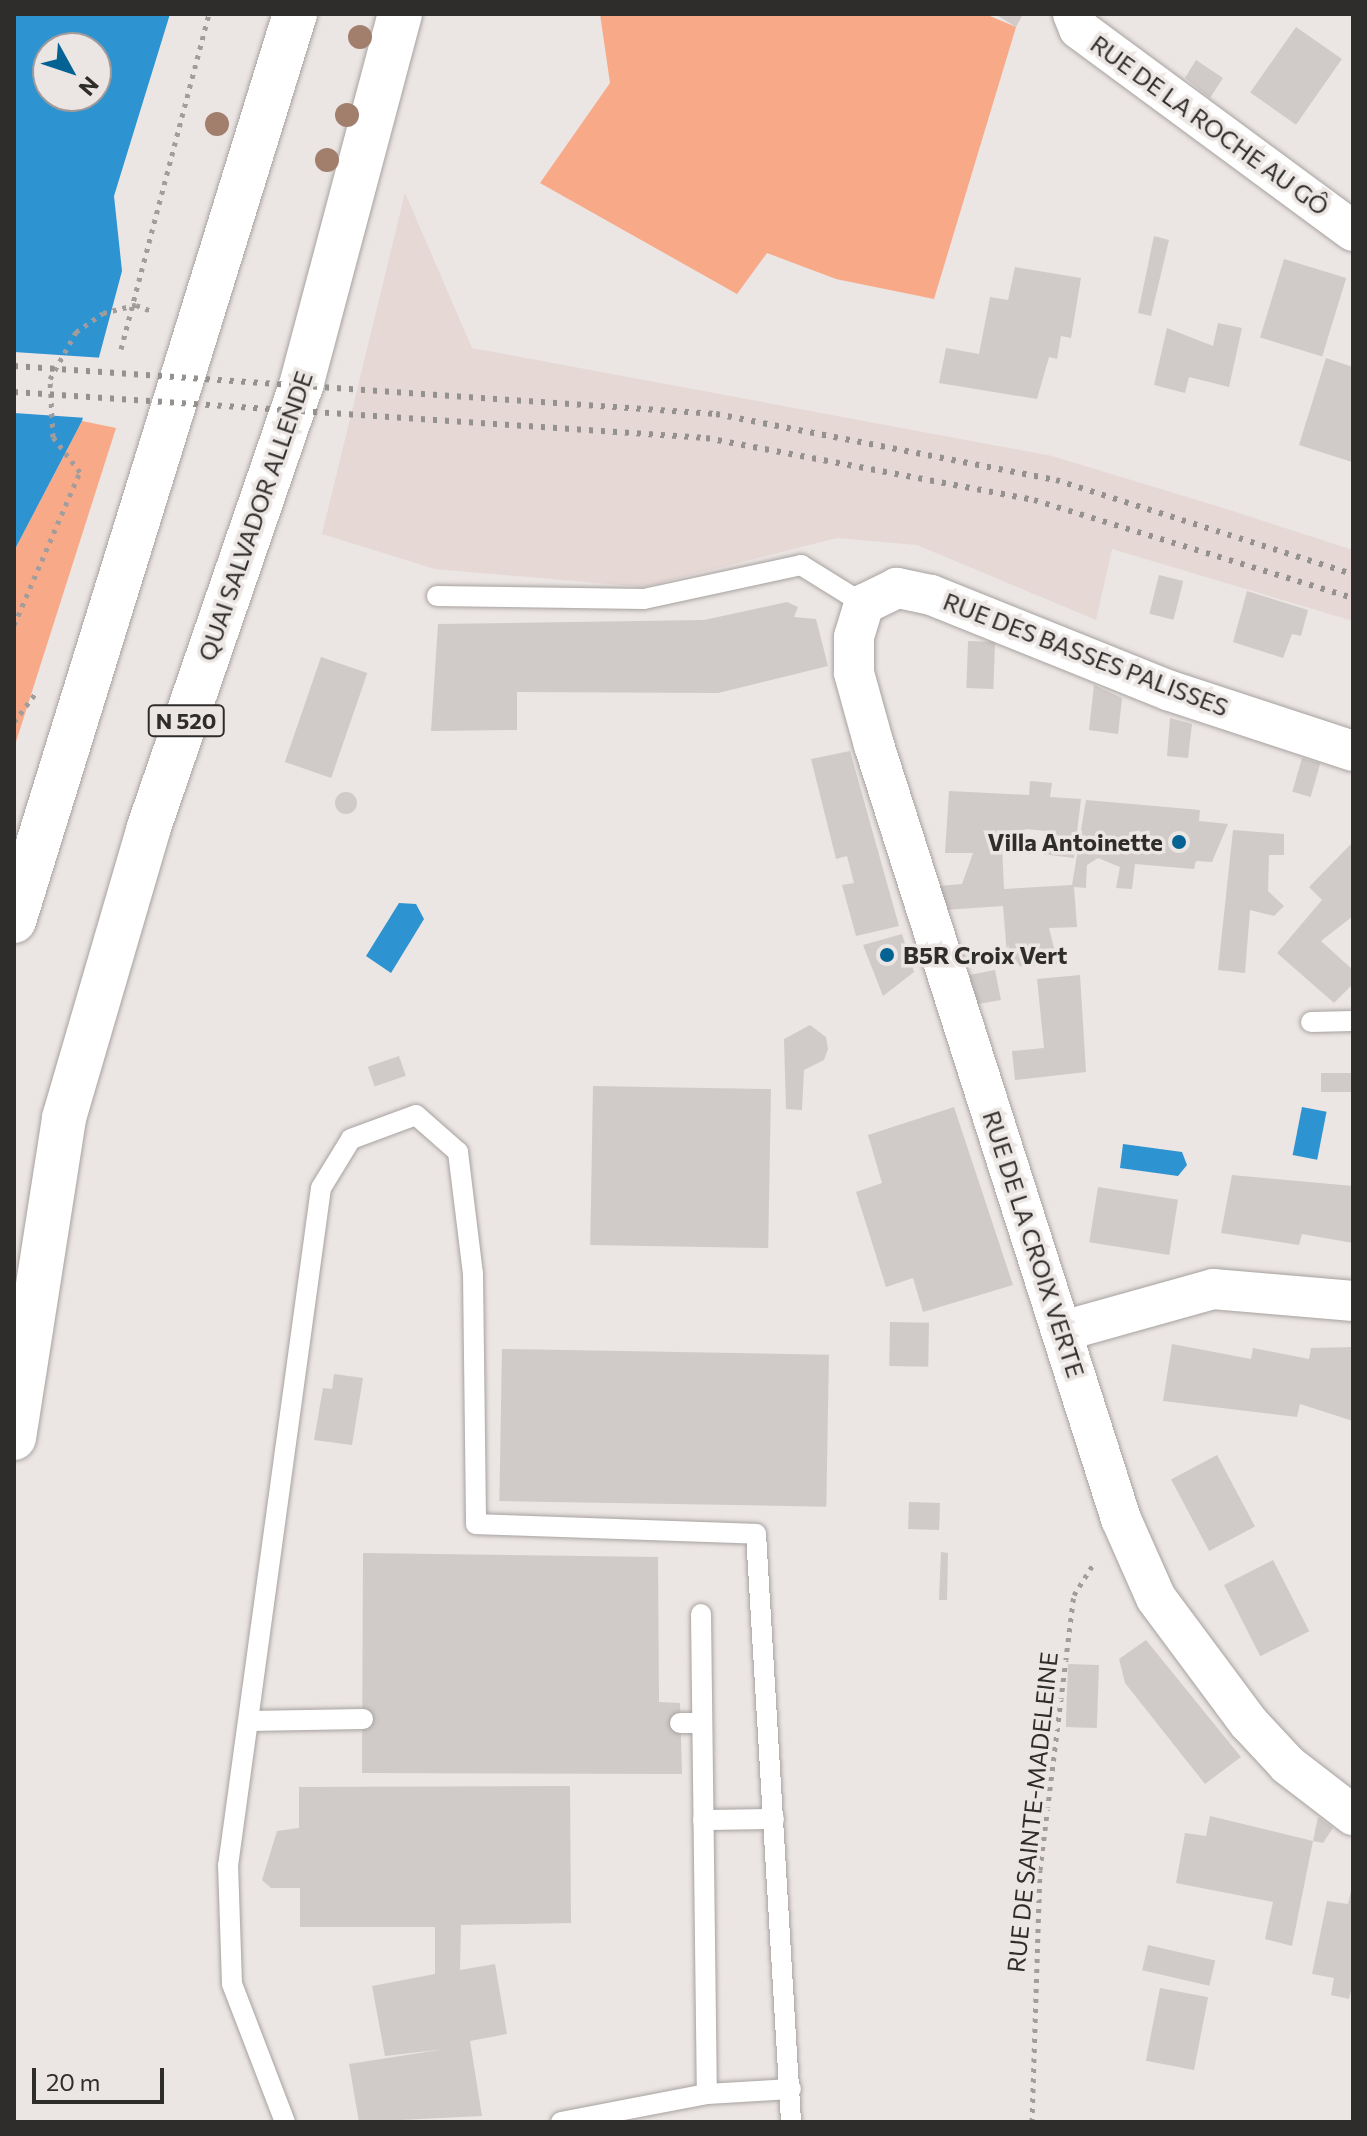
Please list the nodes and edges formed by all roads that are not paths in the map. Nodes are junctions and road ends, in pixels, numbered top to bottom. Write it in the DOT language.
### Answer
graph roads {
  1 [pos="295,14"];
  2 [pos="400,14"];
  3 [pos="1073,14"];
  4 [pos="1353,231"];
  5 [pos="437,596"];
  6 [pos="864,604"];
  7 [pos="1350,737"];
  8 [pos="14,921"];
  9 [pos="1353,1021"];
  10 [pos="1311,1022"];
  11 [pos="1353,1301"];
  12 [pos="1063,1331"];
  13 [pos="14,1438"];
  14 [pos="701,1614"];
  15 [pos="363,1719"];
  16 [pos="249,1721"];
  17 [pos="680,1723"];
  18 [pos="702,1723"];
  19 [pos="1353,1815"];
  20 [pos="774,1819"];
  21 [pos="703,1820"];
  22 [pos="791,2089"];
  23 [pos="707,2094"];
  24 [pos="285,2122"];
  25 [pos="561,2122"];
  26 [pos="791,2122"];
  1 -- 8 [label="main road"];
  2 -- 13 [label="main road, QUAI SALVADOR ALLENDE / N 520"];
  3 -- 4 [label="street, RUE DE LA ROCHE AU GÔ"];
  5 -- 6 [label="lane"];
  6 -- 7 [label="street, RUE DES BASSES PALISSES"];
  6 -- 12 [label="street, RUE DE LA CROIX VERTE"];
  9 -- 10 [label="lane"];
  11 -- 12 [label="street"];
  12 -- 19 [label="street, RUE DE LA CROIX VERTE"];
  14 -- 18 [label="lane"];
  15 -- 16 [label="lane"];
  16 -- 20 [label="lane"];
  16 -- 24 [label="lane"];
  17 -- 18 [label="lane"];
  18 -- 21 [label="lane"];
  20 -- 21 [label="lane"];
  20 -- 22 [label="lane"];
  21 -- 23 [label="lane"];
  22 -- 23 [label="lane"];
  22 -- 26 [label="lane"];
  23 -- 25 [label="lane"];
}
